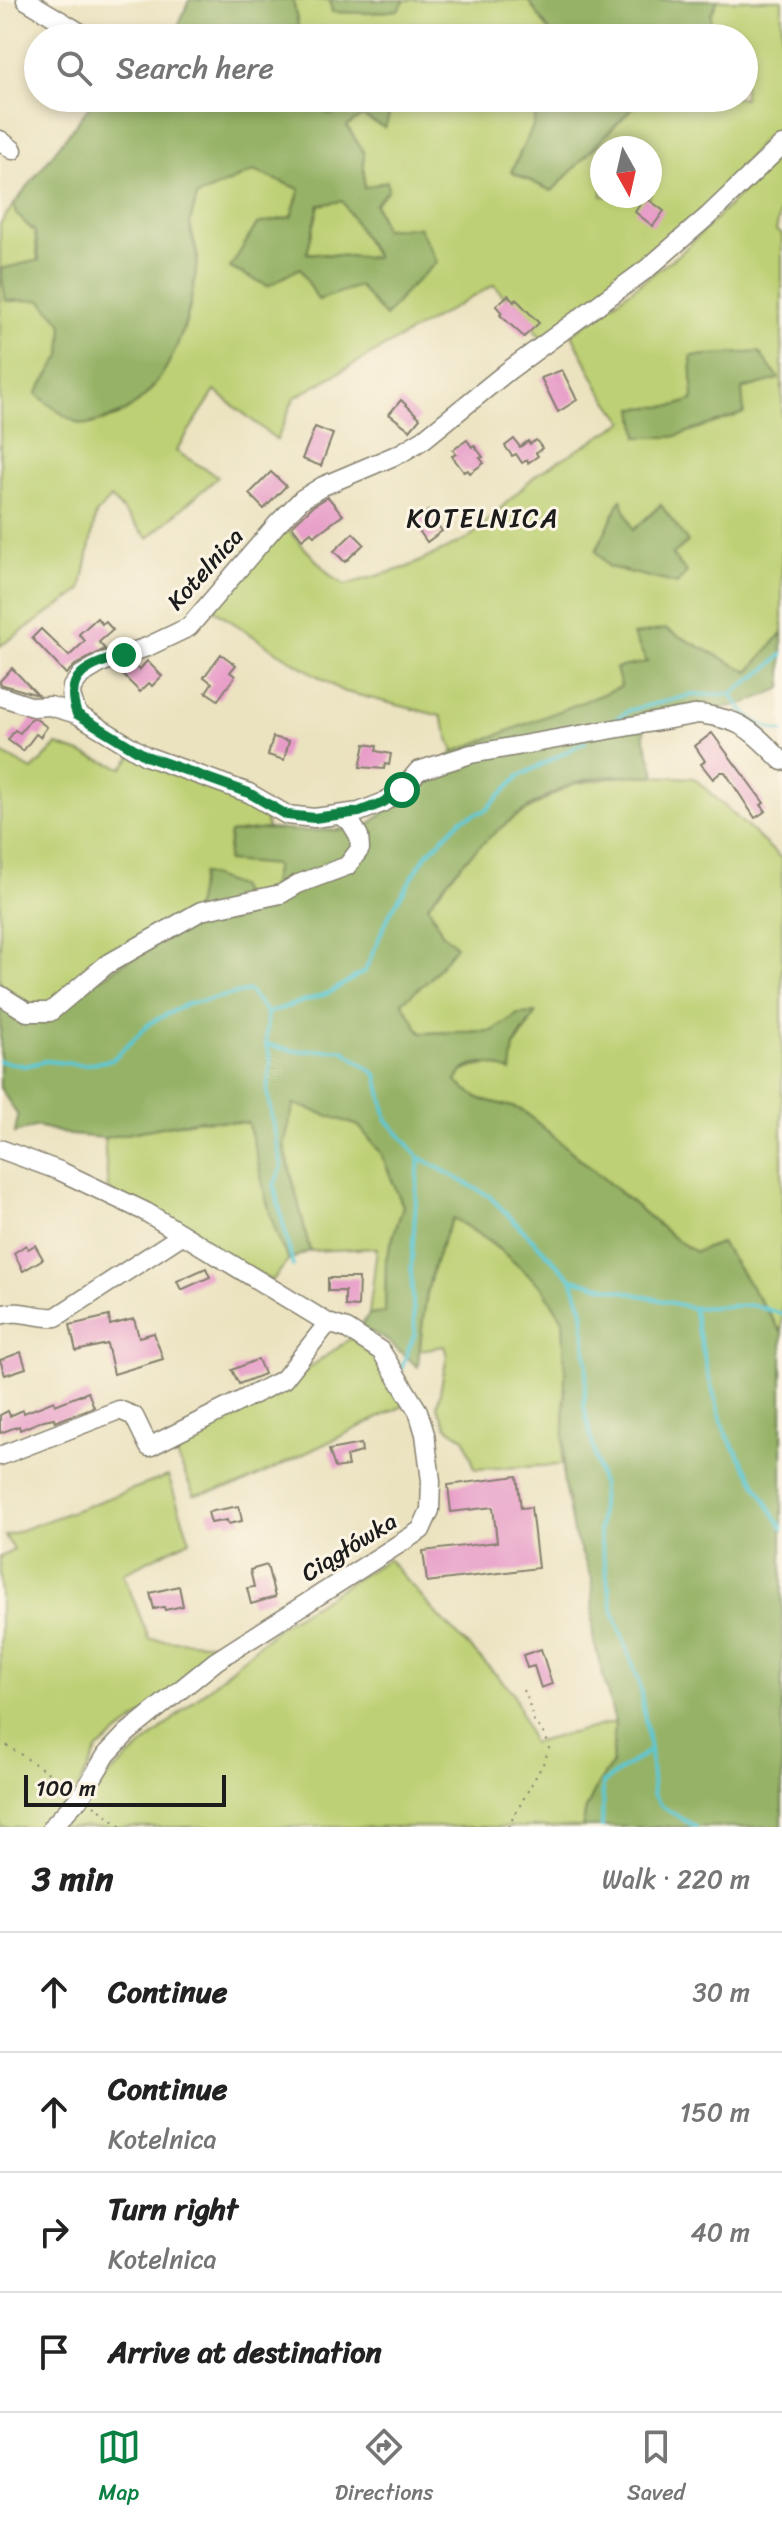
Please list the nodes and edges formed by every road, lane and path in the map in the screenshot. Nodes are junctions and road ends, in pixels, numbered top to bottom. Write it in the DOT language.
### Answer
graph roads {
  1 [pos="26,0"];
  2 [pos="66,24"];
  3 [pos="782,145"];
  4 [pos="0,696"];
  5 [pos="77,714"];
  6 [pos="782,761"];
  7 [pos="339,815"];
  8 [pos="0,995"];
  9 [pos="0,1149"];
  10 [pos="182,1235"];
  11 [pos="0,1315"];
  12 [pos="328,1323"];
  13 [pos="0,1456"];
  14 [pos="519,1688"];
  15 [pos="0,1741"];
  16 [pos="82,1795"];
  17 [pos="52,1827"];
  18 [pos="121,1827"];
  19 [pos="510,1827"];
  1 -- 2 [label="street"];
  3 -- 5 [label="street, Kotelnica"];
  4 -- 5 [label="street"];
  5 -- 7 [label="street"];
  6 -- 7 [label="street"];
  7 -- 8 [label="street"];
  9 -- 10 [label="street, Ciągłówka"];
  10 -- 11 [label="street"];
  10 -- 12 [label="street, Ciągłówka"];
  12 -- 13 [label="street"];
  12 -- 16 [label="street, Ciągłówka"];
  14 -- 19 [label="path"];
  15 -- 16 [label="path"];
  16 -- 17 [label="street, Ciągłówka"];
  16 -- 18 [label="path"];
}
